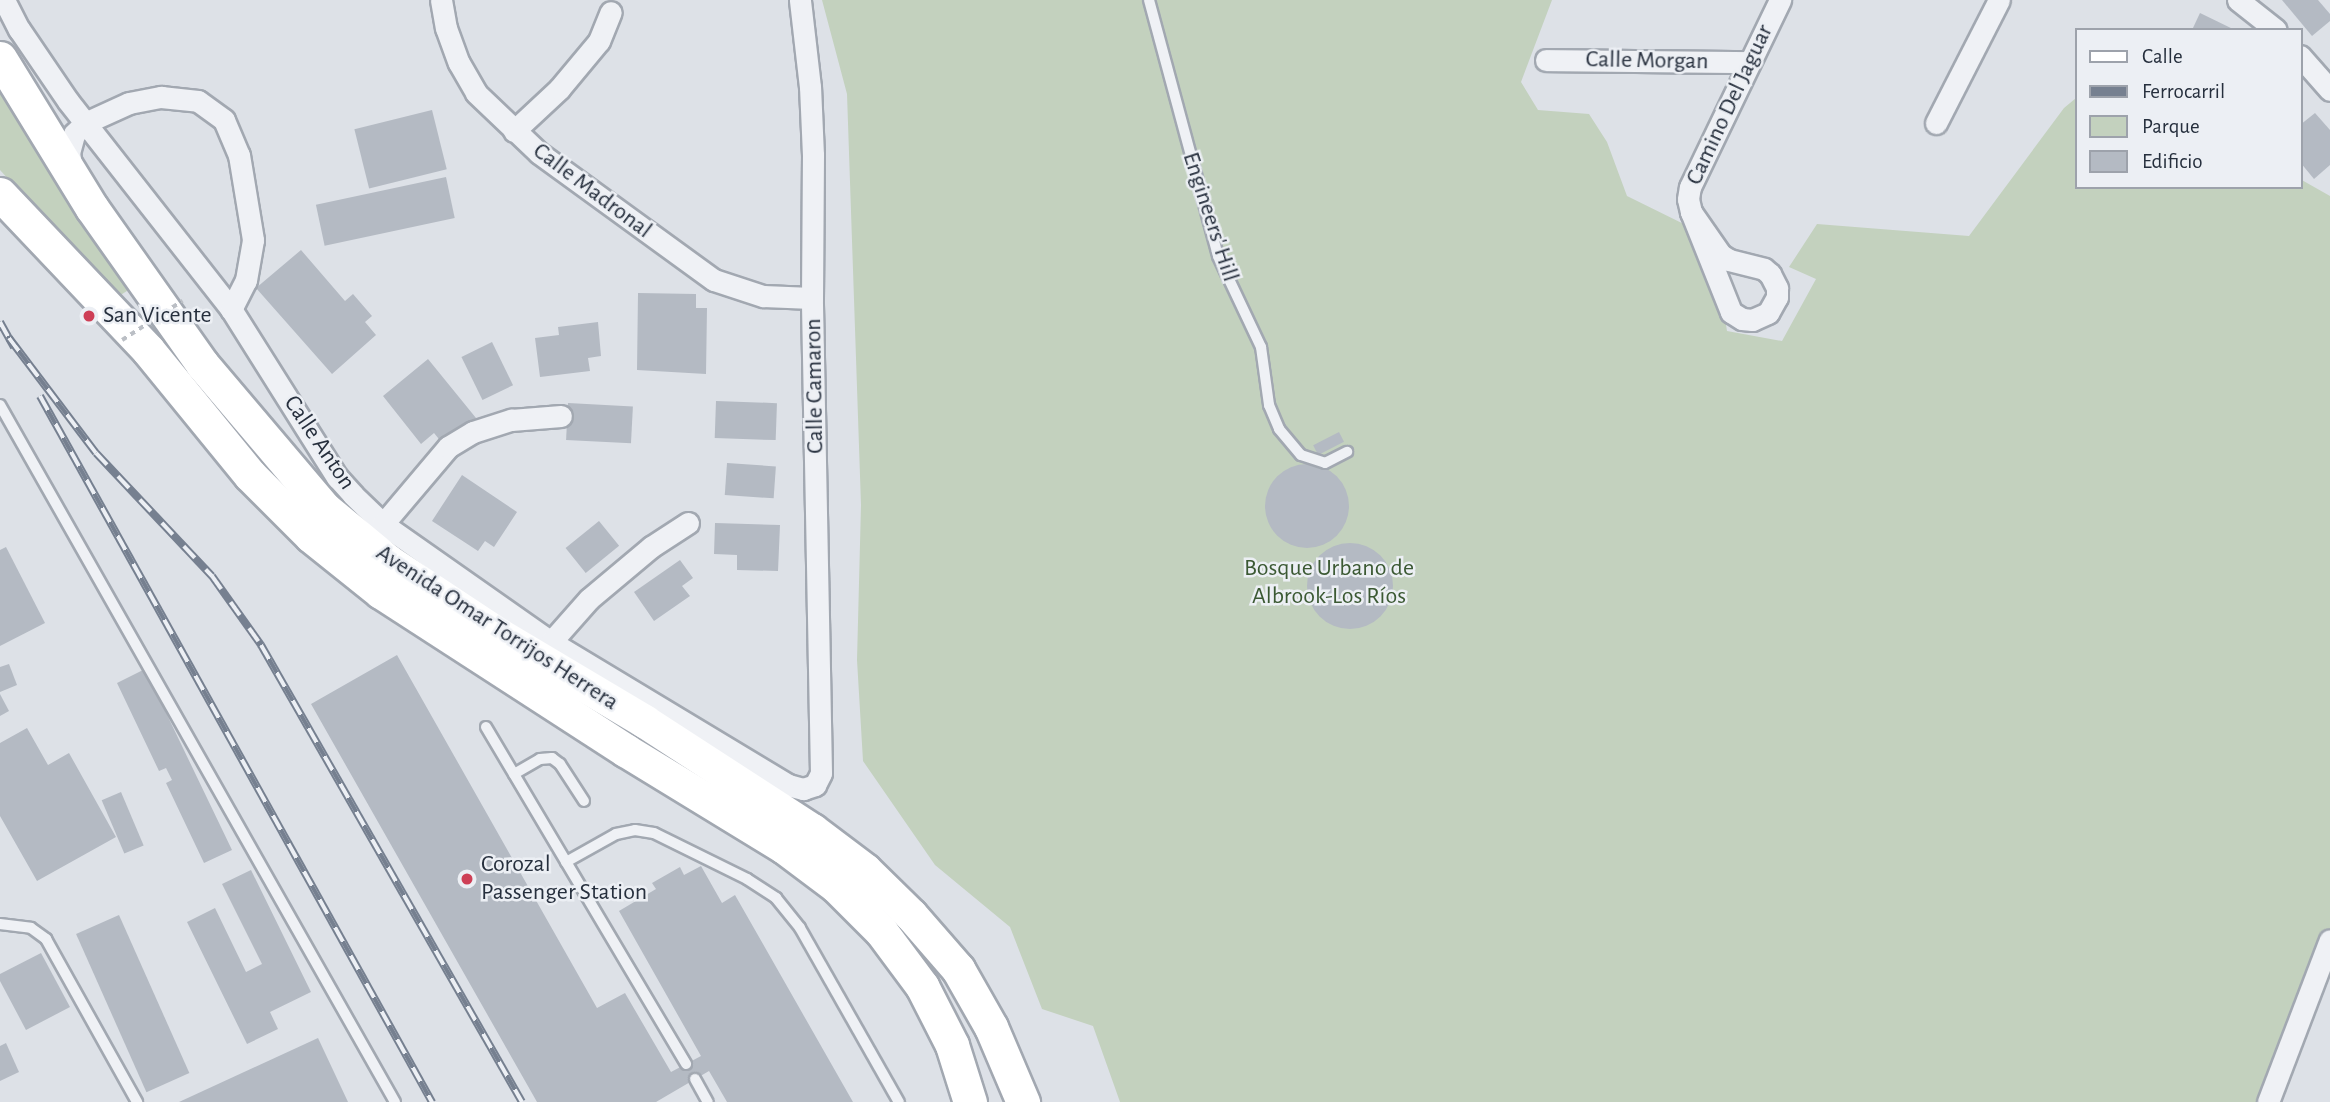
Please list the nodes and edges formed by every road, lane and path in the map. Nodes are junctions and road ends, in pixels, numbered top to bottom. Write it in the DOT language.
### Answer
graph roads {
  1 [pos="4,0"];
  2 [pos="441,0"];
  3 [pos="800,0"];
  4 [pos="1149,0"];
  5 [pos="1780,0"];
  6 [pos="1999,0"];
  7 [pos="2238,0"];
  8 [pos="611,12"];
  9 [pos="2273,28"];
  10 [pos="0,58"];
  11 [pos="2302,58"];
  12 [pos="1546,60"];
  13 [pos="1748,62"];
  14 [pos="2330,90"];
  15 [pos="85,123"];
  16 [pos="1936,123"];
  17 [pos="514,131"];
  18 [pos="73,178"];
  19 [pos="0,194"];
  20 [pos="1691,212"];
  21 [pos="812,298"];
  22 [pos="182,301"];
  23 [pos="232,309"];
  24 [pos="122,340"];
  25 [pos="0,405"];
  26 [pos="561,416"];
  27 [pos="1347,452"];
  28 [pos="688,523"];
  29 [pos="383,524"];
  30 [pos="551,642"];
  31 [pos="486,727"];
  32 [pos="821,773"];
  33 [pos="514,774"];
  34 [pos="584,801"];
  35 [pos="566,862"];
  36 [pos="0,924"];
  37 [pos="2330,940"];
  38 [pos="686,1064"];
  39 [pos="695,1079"];
  40 [pos="137,1102"];
  41 [pos="395,1102"];
  42 [pos="708,1102"];
  43 [pos="899,1102"];
  44 [pos="970,1102"];
  45 [pos="1023,1102"];
  46 [pos="2268,1102"];
  1 -- 15 [label="street, Calle Anton"];
  2 -- 17 [label="street, Calle Madronal"];
  3 -- 21 [label="street, Calle Camaron"];
  4 -- 27 [label="lane, Engineers' Hill"];
  5 -- 13 [label="street, Camino Del Jaguar"];
  6 -- 16 [label="street"];
  7 -- 9 [label="street"];
  8 -- 17 [label="street"];
  10 -- 18 [label="main road, Avenida Omar Torrijos Herrera"];
  11 -- 14 [label="street"];
  12 -- 13 [label="street, Calle Morgan"];
  13 -- 20 [label="street, Camino Del Jaguar"];
  15 -- 18 [label="street"];
  15 -- 23 [label="street, Calle Anton"];
  15 -- 23 [label="street"];
  17 -- 21 [label="street, Calle Madronal"];
  18 -- 45 [label="main road, Avenida Omar Torrijos Herrera"];
  19 -- 44 [label="main road, Avenida Omar Torrijos Herrera"];
  20 -- 20 [label="street, Camino Del Jaguar"];
  21 -- 32 [label="street, Calle Camaron"];
  22 -- 24 [label="path, bridge"];
  23 -- 29 [label="street, Calle Anton"];
  25 -- 41 [label="lane"];
  26 -- 29 [label="street"];
  28 -- 30 [label="street"];
  29 -- 30 [label="street, Calle Anton"];
  30 -- 32 [label="street, Calle Anton"];
  31 -- 33 [label="lane"];
  33 -- 34 [label="lane"];
  33 -- 35 [label="lane"];
  35 -- 38 [label="lane"];
  35 -- 43 [label="lane"];
  36 -- 40 [label="lane"];
  37 -- 46 [label="street"];
  39 -- 42 [label="lane"];
}
